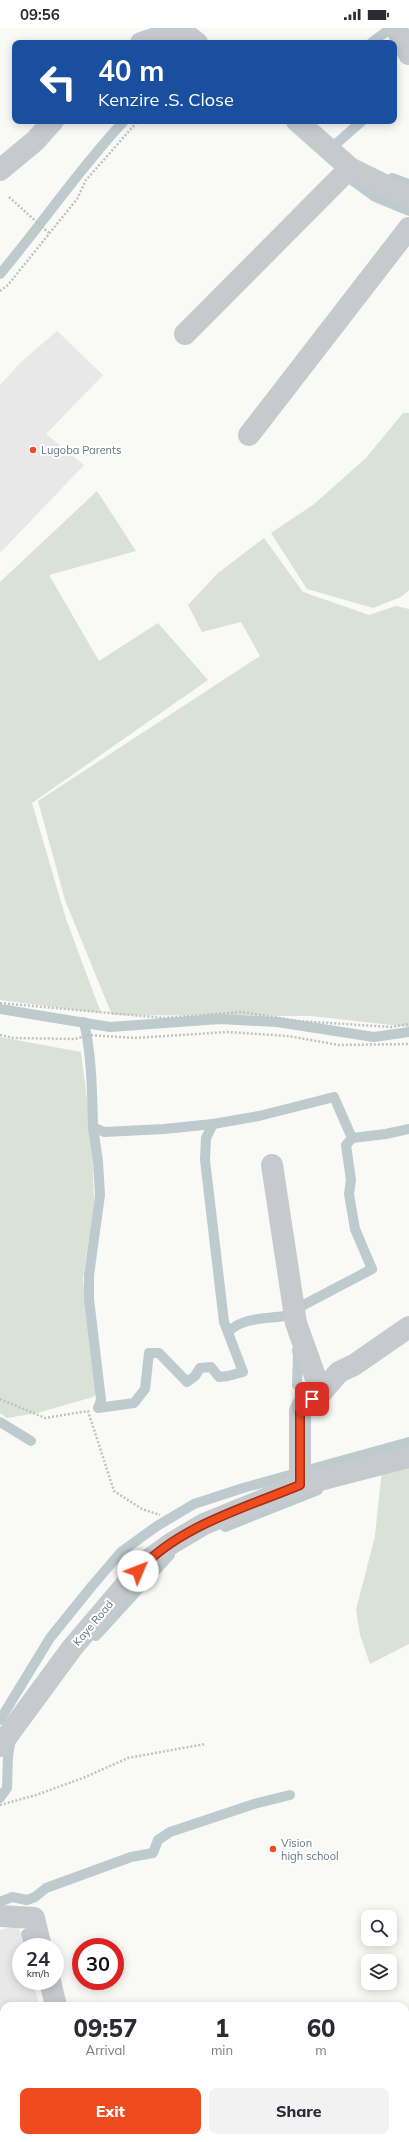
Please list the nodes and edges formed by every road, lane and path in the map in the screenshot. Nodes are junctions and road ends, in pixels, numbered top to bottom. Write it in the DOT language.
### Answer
graph roads {
  1 [pos="396,28"];
  2 [pos="179,29"];
  3 [pos="149,40"];
  4 [pos="193,40"];
  5 [pos="409,54"];
  6 [pos="50,124"];
  7 [pos="136,124"];
  8 [pos="300,124"];
  9 [pos="350,168"];
  10 [pos="0,170"];
  11 [pos="4,192"];
  12 [pos="409,197"];
  13 [pos="409,228"];
  14 [pos="49,233"];
  15 [pos="0,291"];
  16 [pos="185,334"];
  17 [pos="249,435"];
  18 [pos="0,1003"];
  19 [pos="409,1024"];
  20 [pos="0,1035"];
  21 [pos="409,1044"];
  22 [pos="272,1165"];
  23 [pos="409,1326"];
  24 [pos="321,1392"];
  25 [pos="0,1399"];
  26 [pos="409,1457"];
  27 [pos="310,1483"];
  28 [pos="204,1524"];
  29 [pos="205,1744"];
  30 [pos="0,1746"];
  31 [pos="0,1805"];
  32 [pos="0,1916"];
  33 [pos="39,1938"];
  34 [pos="52,1990"];
  35 [pos="55,2002"];
  1 -- 5 [label="street"];
  2 -- 3 [label="street"];
  2 -- 4 [label="street"];
  6 -- 10 [label="street"];
  7 -- 14 [label="path"];
  8 -- 9 [label="street"];
  9 -- 12 [label="street"];
  9 -- 16 [label="street"];
  11 -- 14 [label="path"];
  13 -- 17 [label="street"];
  14 -- 15 [label="path"];
  18 -- 19 [label="path"];
  20 -- 21 [label="path"];
  22 -- 24 [label="street"];
  23 -- 24 [label="street"];
  24 -- 27 [label="street"];
  25 -- 28 [label="path"];
  26 -- 27 [label="street, Kaye Road"];
  27 -- 28 [label="street, Kaye Road"];
  28 -- 30 [label="street, Kaye Road"];
  29 -- 31 [label="path"];
  32 -- 33 [label="street"];
  34 -- 35 [label="street"];
}
